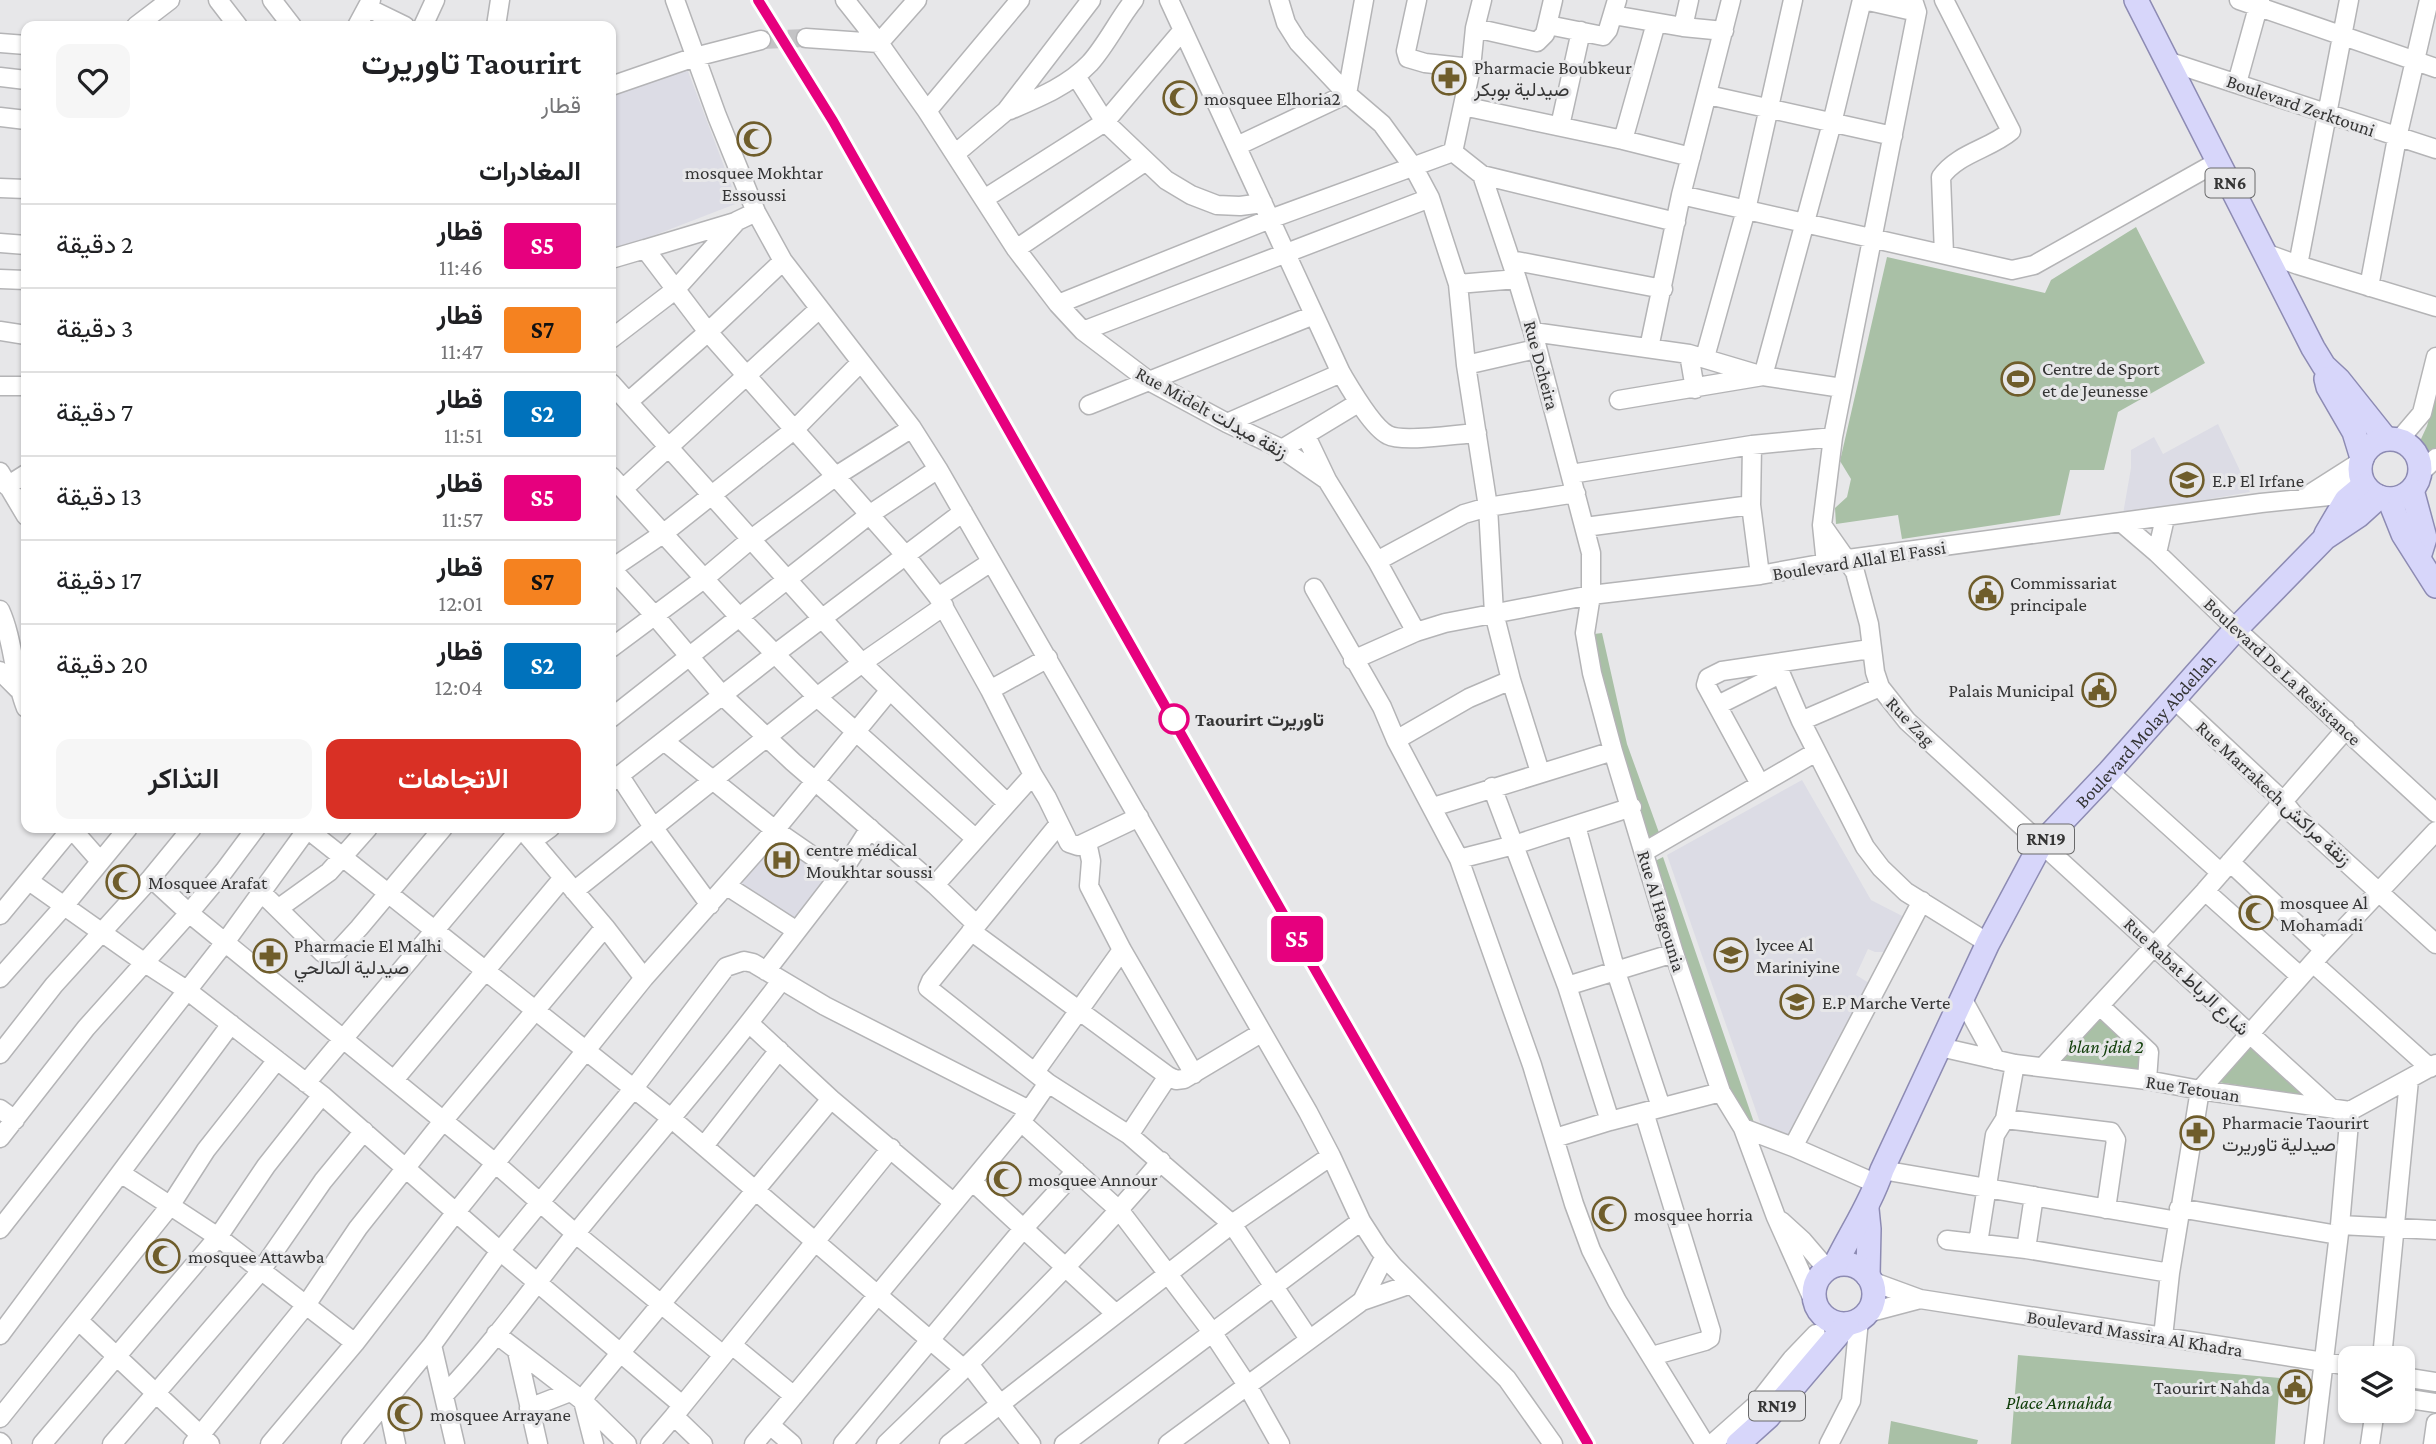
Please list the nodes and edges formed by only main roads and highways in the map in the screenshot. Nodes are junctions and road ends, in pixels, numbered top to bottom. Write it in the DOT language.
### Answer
graph roads {
  1 [pos="2136,0"];
  2 [pos="2324,366"];
  3 [pos="2392,439"];
  4 [pos="2423,474"];
  5 [pos="2369,480"];
  6 [pos="2436,513"];
  7 [pos="2422,548"];
  8 [pos="2435,583"];
  9 [pos="1867,1209"];
  10 [pos="1831,1267"];
  11 [pos="1869,1279"];
  12 [pos="1858,1319"];
  13 [pos="1816,1334"];
  14 [pos="1738,1444"];
  1 -- 2 [label="main road, RN6"];
  2 -- 3 [label="main road, RN6"];
  2 -- 5 [label="main road, RN6"];
  3 -- 4 [label="main road, RN6"];
  3 -- 5 [label="main road"];
  4 -- 5 [label="main road"];
  4 -- 7 [label="main road, RN6"];
  5 -- 7 [label="main road, RN6"];
  5 -- 9 [label="main road, Boulevard Molay Abdellah / RN19"];
  6 -- 7 [label="main road"];
  7 -- 8 [label="main road, RN6"];
  9 -- 10 [label="main road, Boulevard Molay Abdellah / RN19"];
  9 -- 11 [label="main road, Boulevard Molay Abdellah / RN19"];
  10 -- 11 [label="main road"];
  10 -- 13 [label="main road, RN19"];
  11 -- 12 [label="main road, RN19"];
  12 -- 13 [label="main road, RN19"];
  12 -- 13 [label="main road"];
  13 -- 14 [label="main road, RN19"];
}
